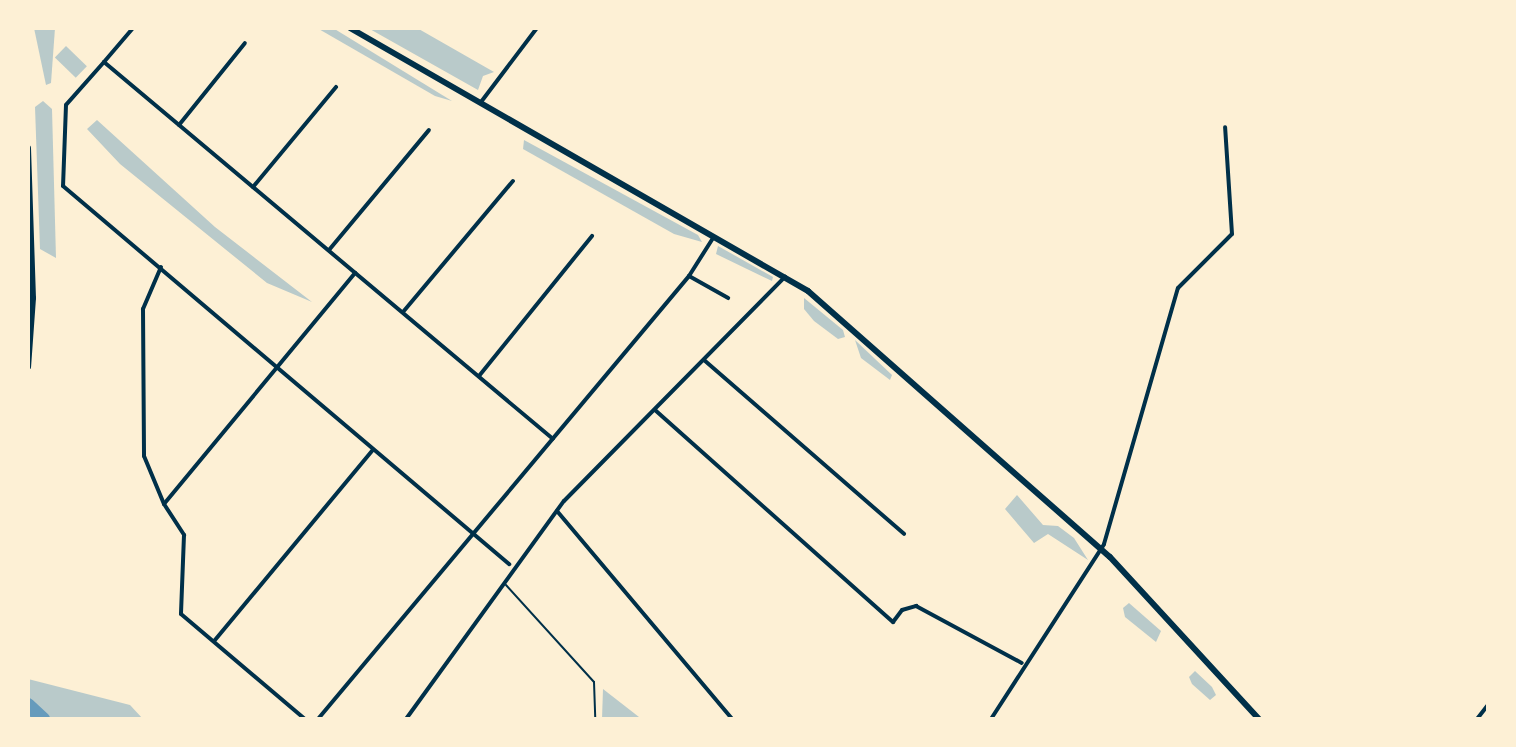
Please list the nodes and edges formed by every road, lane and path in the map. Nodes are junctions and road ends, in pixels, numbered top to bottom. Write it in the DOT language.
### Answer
graph roads {
  1 [pos="133,28"];
  2 [pos="350,28"];
  3 [pos="537,28"];
  4 [pos="245,43"];
  5 [pos="104,62"];
  6 [pos="336,87"];
  7 [pos="481,102"];
  8 [pos="179,125"];
  9 [pos="1225,127"];
  10 [pos="429,130"];
  11 [pos="28,148"];
  12 [pos="513,181"];
  13 [pos="253,187"];
  14 [pos="592,236"];
  15 [pos="715,236"];
  16 [pos="329,250"];
  17 [pos="161,267"];
  18 [pos="355,273"];
  19 [pos="786,275"];
  20 [pos="689,276"];
  21 [pos="728,298"];
  22 [pos="403,312"];
  23 [pos="704,360"];
  24 [pos="28,367"];
  25 [pos="275,370"];
  26 [pos="479,376"];
  27 [pos="655,410"];
  28 [pos="553,439"];
  29 [pos="372,451"];
  30 [pos="164,504"];
  31 [pos="557,511"];
  32 [pos="473,534"];
  33 [pos="904,534"];
  34 [pos="1100,549"];
  35 [pos="509,564"];
  36 [pos="505,584"];
  37 [pos="214,640"];
  38 [pos="1022,663"];
  39 [pos="1487,709"];
  40 [pos="305,719"];
  41 [pos="318,719"];
  42 [pos="406,719"];
  43 [pos="595,719"];
  44 [pos="732,719"];
  45 [pos="991,719"];
  46 [pos="1259,719"];
  47 [pos="1477,719"];
  1 -- 5 [label="street"];
  2 -- 7 [label="main road"];
  3 -- 7 [label="street"];
  4 -- 8 [label="street"];
  5 -- 8 [label="street"];
  5 -- 17 [label="street"];
  6 -- 13 [label="street"];
  7 -- 15 [label="main road"];
  8 -- 13 [label="street"];
  9 -- 34 [label="street"];
  10 -- 16 [label="street"];
  11 -- 24 [label="main road"];
  12 -- 22 [label="street"];
  13 -- 16 [label="street"];
  14 -- 26 [label="street"];
  15 -- 19 [label="main road"];
  15 -- 20 [label="street"];
  16 -- 18 [label="street"];
  17 -- 25 [label="street"];
  17 -- 30 [label="street"];
  18 -- 22 [label="street"];
  18 -- 25 [label="street"];
  19 -- 23 [label="street"];
  19 -- 34 [label="main road"];
  20 -- 21 [label="street"];
  20 -- 28 [label="street"];
  22 -- 26 [label="street"];
  23 -- 27 [label="street"];
  23 -- 33 [label="street"];
  25 -- 29 [label="street"];
  25 -- 30 [label="street"];
  26 -- 28 [label="street"];
  27 -- 31 [label="street"];
  27 -- 38 [label="street"];
  28 -- 32 [label="street"];
  29 -- 32 [label="street"];
  29 -- 37 [label="street"];
  30 -- 37 [label="street"];
  31 -- 36 [label="street"];
  31 -- 44 [label="street"];
  32 -- 35 [label="street"];
  32 -- 41 [label="street"];
  34 -- 38 [label="street"];
  34 -- 46 [label="main road"];
  36 -- 42 [label="street"];
  36 -- 43 [label="lane"];
  37 -- 40 [label="street"];
  38 -- 45 [label="street"];
  39 -- 47 [label="street"];
}
